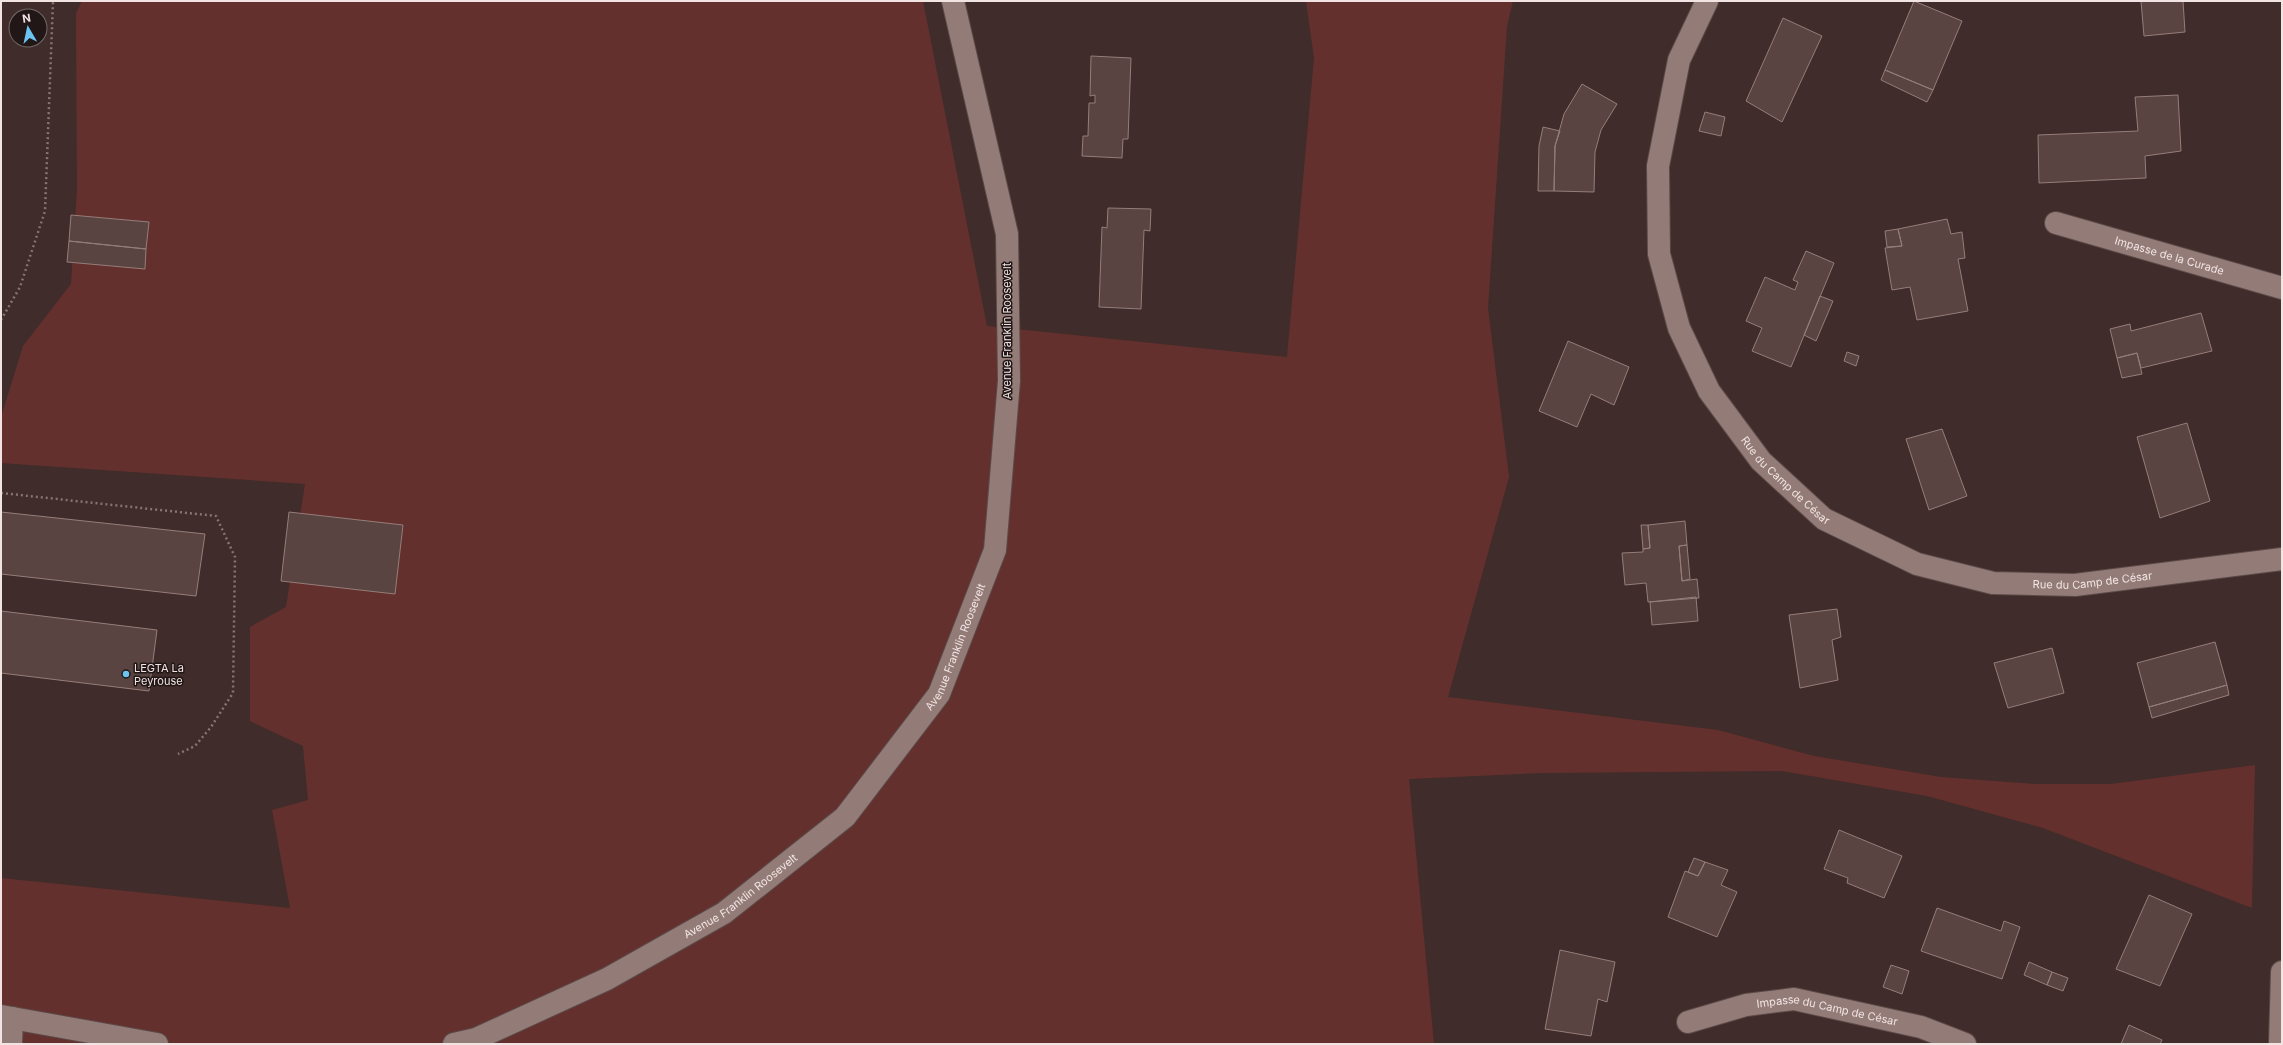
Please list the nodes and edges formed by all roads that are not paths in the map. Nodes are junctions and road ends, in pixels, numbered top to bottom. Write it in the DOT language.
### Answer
graph roads {
  1 [pos="953,1"];
  2 [pos="1707,1"];
  3 [pos="2056,223"];
  4 [pos="2282,288"];
  5 [pos="2282,558"];
  6 [pos="2282,972"];
  7 [pos="7,1017"];
  8 [pos="1688,1022"];
  9 [pos="11,1044"];
  10 [pos="157,1044"];
  11 [pos="454,1044"];
  12 [pos="1965,1044"];
  13 [pos="2280,1044"];
  1 -- 11 [label="street, Avenue Franklin Roosevelt"];
  2 -- 5 [label="street, Rue du Camp de César"];
  3 -- 4 [label="street, Impasse de la Curade"];
  6 -- 13 [label="street"];
  7 -- 9 [label="street"];
  7 -- 10 [label="street"];
  8 -- 12 [label="street, Impasse du Camp de César"];
}
